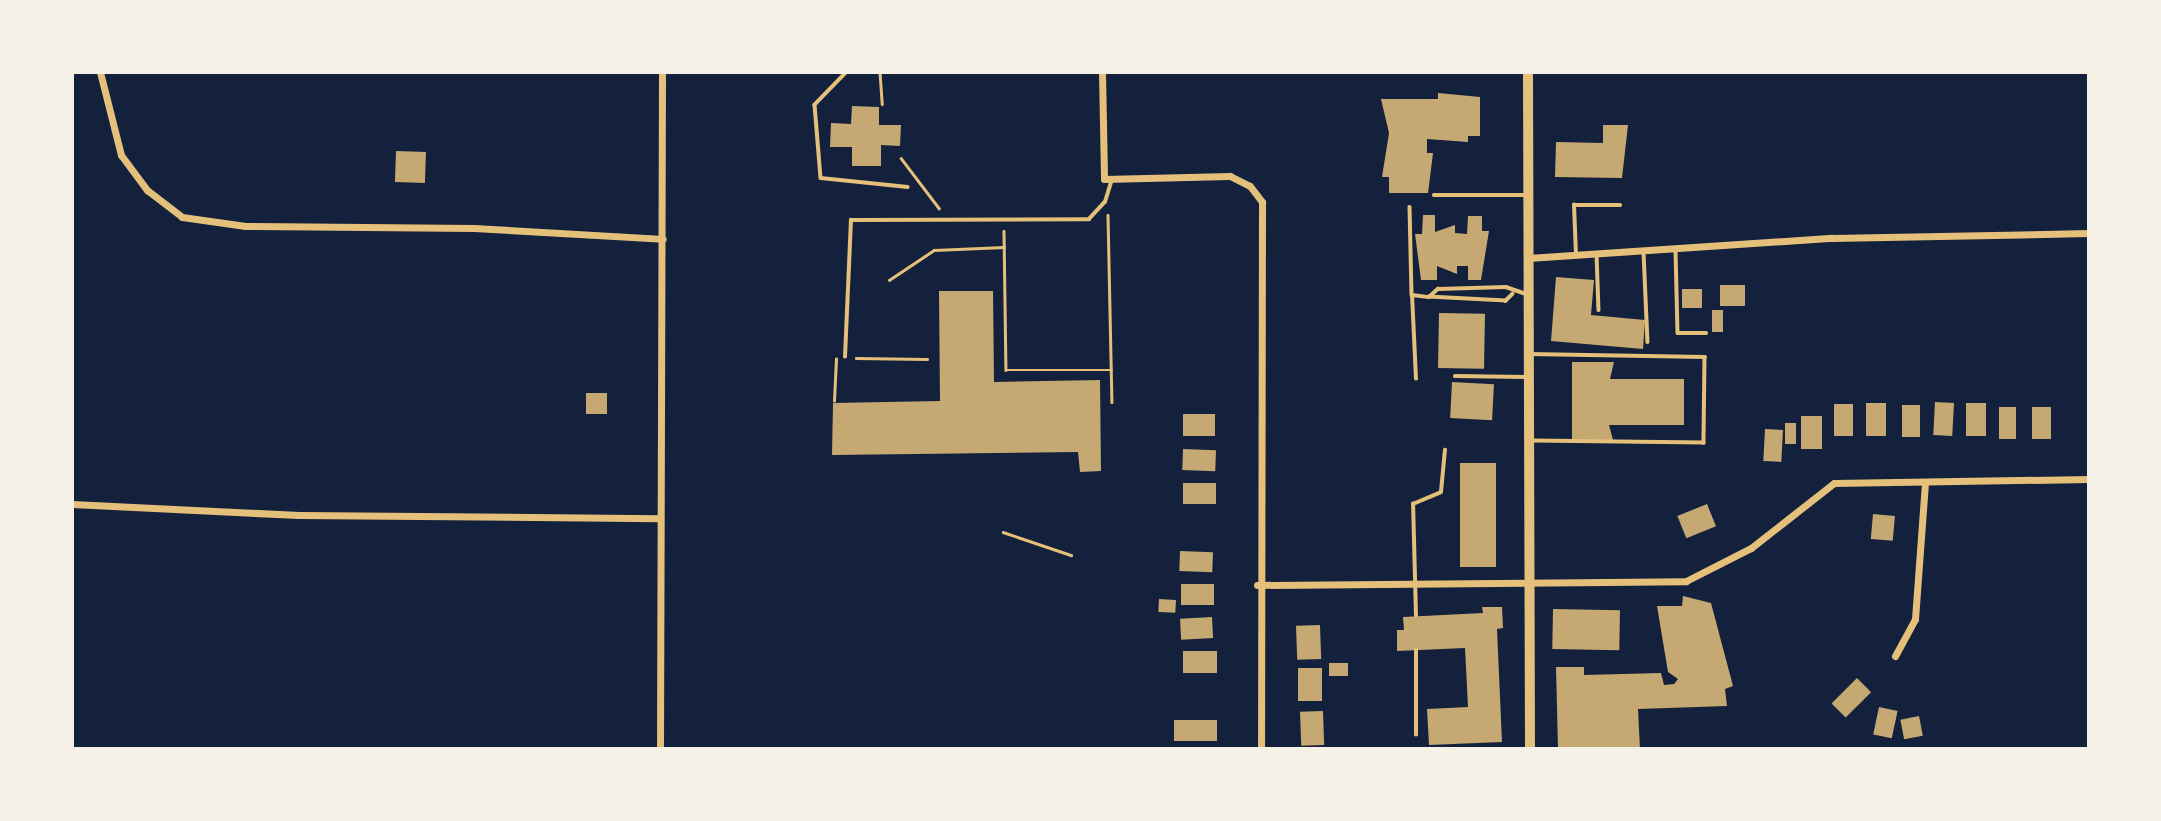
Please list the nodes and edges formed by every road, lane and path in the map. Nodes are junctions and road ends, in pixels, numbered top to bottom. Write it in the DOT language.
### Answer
graph roads {
  1 [pos="100,72"];
  2 [pos="662,72"];
  3 [pos="847,72"];
  4 [pos="880,72"];
  5 [pos="1102,72"];
  6 [pos="1528,72"];
  7 [pos="882,104"];
  8 [pos="901,158"];
  9 [pos="1112,179"];
  10 [pos="908,187"];
  11 [pos="1434,195"];
  12 [pos="1528,195"];
  13 [pos="1105,202"];
  14 [pos="1620,205"];
  15 [pos="1410,207"];
  16 [pos="946,218"];
  17 [pos="1004,218"];
  18 [pos="2089,233"];
  19 [pos="663,239"];
  20 [pos="1004,247"];
  21 [pos="1676,251"];
  22 [pos="1644,252"];
  23 [pos="1597,254"];
  24 [pos="1576,255"];
  25 [pos="1528,258"];
  26 [pos="889,280"];
  27 [pos="1513,294"];
  28 [pos="1528,294"];
  29 [pos="1412,295"];
  30 [pos="1429,297"];
  31 [pos="1599,310"];
  32 [pos="1706,334"];
  33 [pos="1648,342"];
  34 [pos="1527,354"];
  35 [pos="845,358"];
  36 [pos="927,359"];
  37 [pos="1112,370"];
  38 [pos="1455,376"];
  39 [pos="1527,377"];
  40 [pos="1416,379"];
  41 [pos="834,401"];
  42 [pos="1112,402"];
  43 [pos="1527,441"];
  44 [pos="1445,450"];
  45 [pos="2089,479"];
  46 [pos="1925,482"];
  47 [pos="72,504"];
  48 [pos="660,518"];
  49 [pos="1003,532"];
  50 [pos="1071,555"];
  51 [pos="1257,585"];
  52 [pos="1415,586"];
  53 [pos="1526,586"];
  54 [pos="1416,616"];
  55 [pos="1416,650"];
  56 [pos="1895,656"];
  57 [pos="1416,735"];
  58 [pos="660,749"];
  59 [pos="1261,749"];
  60 [pos="1530,749"];
  1 -- 19 [label="street"];
  2 -- 19 [label="street"];
  3 -- 10 [label="lane"];
  4 -- 7 [label="path"];
  5 -- 9 [label="street"];
  6 -- 12 [label="main road"];
  8 -- 16 [label="path"];
  9 -- 13 [label="lane"];
  9 -- 51 [label="street"];
  11 -- 12 [label="lane"];
  12 -- 25 [label="main road"];
  13 -- 17 [label="lane"];
  13 -- 37 [label="path"];
  14 -- 24 [label="lane"];
  15 -- 29 [label="lane"];
  16 -- 17 [label="lane"];
  16 -- 35 [label="lane"];
  17 -- 20 [label="path"];
  18 -- 21 [label="street"];
  19 -- 48 [label="street"];
  20 -- 26 [label="path"];
  20 -- 37 [label="path"];
  21 -- 22 [label="street"];
  21 -- 32 [label="lane"];
  22 -- 23 [label="street"];
  22 -- 33 [label="lane"];
  23 -- 24 [label="street"];
  23 -- 31 [label="lane"];
  24 -- 25 [label="street"];
  25 -- 28 [label="main road"];
  27 -- 28 [label="lane"];
  27 -- 30 [label="lane"];
  27 -- 30 [label="lane"];
  28 -- 34 [label="main road"];
  29 -- 30 [label="lane"];
  29 -- 40 [label="lane"];
  34 -- 39 [label="main road"];
  34 -- 43 [label="lane"];
  35 -- 36 [label="path"];
  35 -- 41 [label="path"];
  37 -- 42 [label="path"];
  38 -- 39 [label="lane"];
  39 -- 43 [label="main road"];
  43 -- 53 [label="main road"];
  44 -- 52 [label="lane"];
  45 -- 46 [label="street"];
  46 -- 53 [label="street"];
  46 -- 56 [label="street"];
  47 -- 48 [label="street"];
  48 -- 58 [label="street"];
  49 -- 50 [label="path"];
  51 -- 52 [label="street"];
  51 -- 59 [label="street"];
  52 -- 53 [label="street"];
  52 -- 54 [label="lane"];
  53 -- 60 [label="main road"];
  55 -- 57 [label="lane"];
}
